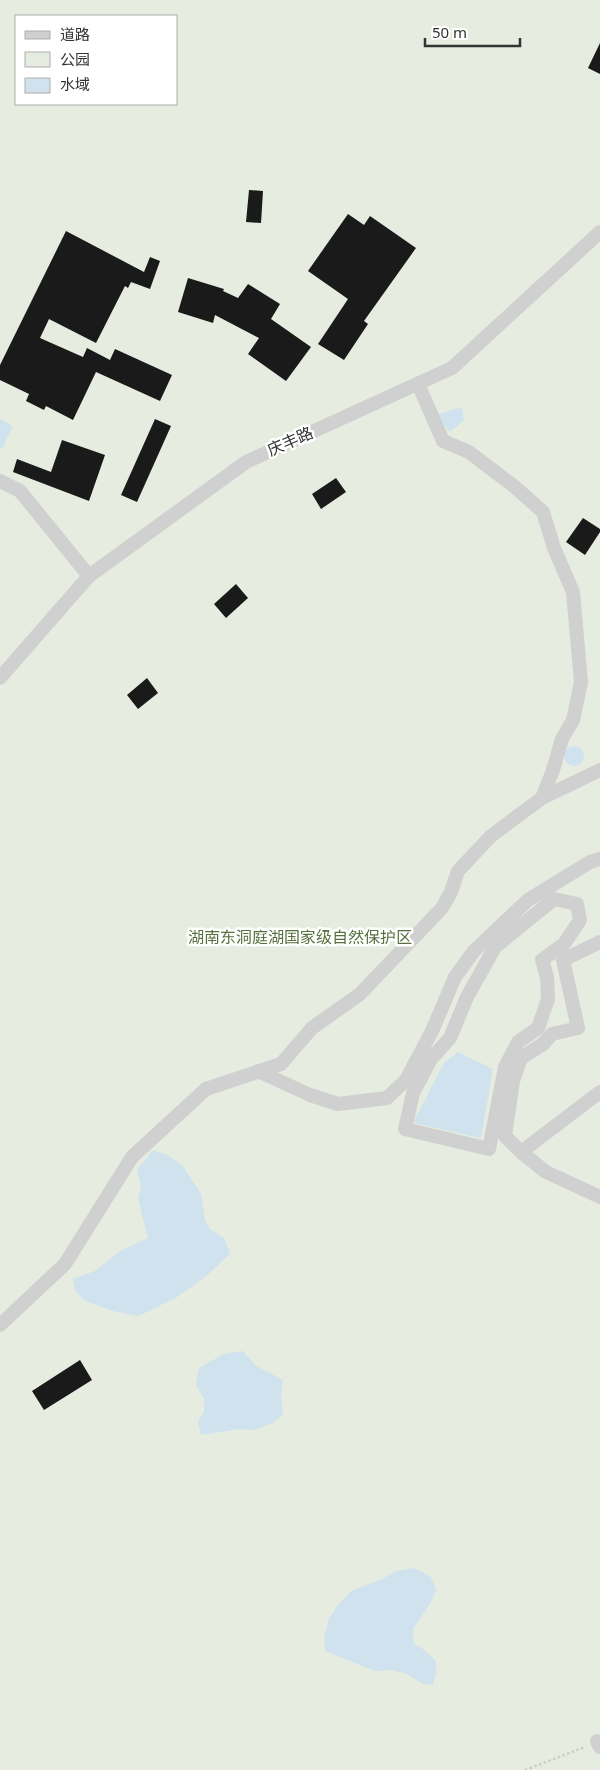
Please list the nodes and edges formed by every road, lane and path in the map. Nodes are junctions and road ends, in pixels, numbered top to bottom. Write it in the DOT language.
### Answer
graph roads {
  1 [pos="600,232"];
  2 [pos="418,384"];
  3 [pos="0,481"];
  4 [pos="89,576"];
  5 [pos="0,678"];
  6 [pos="600,770"];
  7 [pos="542,798"];
  8 [pos="600,859"];
  9 [pos="600,942"];
  10 [pos="505,1067"];
  11 [pos="258,1071"];
  12 [pos="600,1092"];
  13 [pos="521,1152"];
  14 [pos="600,1197"];
  15 [pos="0,1325"];
  16 [pos="598,1744"];
  17 [pos="525,1770"];
  1 -- 2 [label="street, 庆丰路"];
  2 -- 4 [label="street, 庆丰路"];
  2 -- 7 [label="street"];
  3 -- 4 [label="street"];
  4 -- 5 [label="street, 庆丰路"];
  6 -- 7 [label="street"];
  7 -- 11 [label="street"];
  8 -- 11 [label="street"];
  9 -- 13 [label="street"];
  10 -- 10 [label="street"];
  11 -- 15 [label="street"];
  12 -- 13 [label="street"];
  13 -- 14 [label="street"];
  16 -- 17 [label="path"];
}
